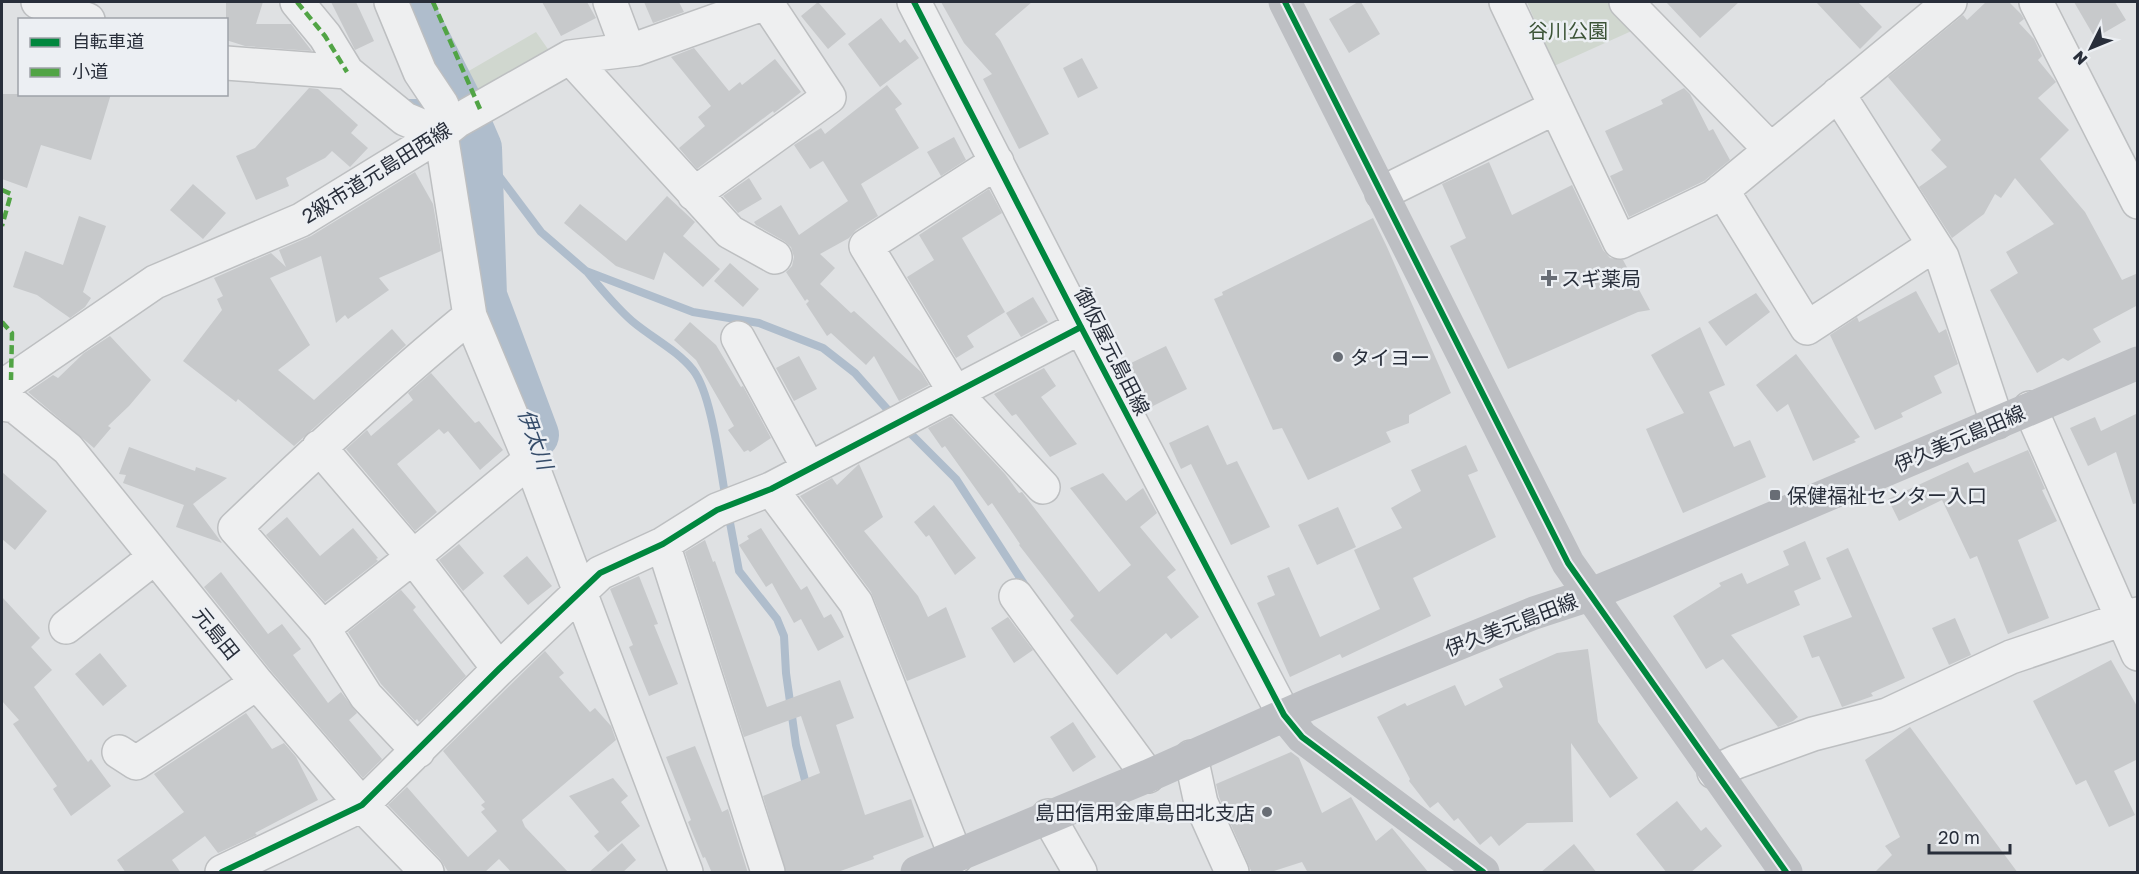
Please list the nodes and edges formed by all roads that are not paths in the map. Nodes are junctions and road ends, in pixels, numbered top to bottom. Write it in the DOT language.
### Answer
graph roads {
  1 [pos="38,2"];
  2 [pos="297,2"];
  3 [pos="391,2"];
  4 [pos="610,2"];
  5 [pos="767,2"];
  6 [pos="914,2"];
  7 [pos="1285,2"];
  8 [pos="1506,2"];
  9 [pos="1626,2"];
  10 [pos="1950,2"];
  11 [pos="2036,2"];
  12 [pos="82,18"];
  13 [pos="628,50"];
  14 [pos="570,57"];
  15 [pos="228,63"];
  16 [pos="346,72"];
  17 [pos="1838,94"];
  18 [pos="1556,107"];
  19 [pos="441,134"];
  20 [pos="1771,150"];
  21 [pos="997,162"];
  22 [pos="1722,190"];
  23 [pos="1382,193"];
  24 [pos="694,194"];
  25 [pos="2138,202"];
  26 [pos="1934,245"];
  27 [pos="775,257"];
  28 [pos="470,316"];
  29 [pos="1081,327"];
  30 [pos="738,338"];
  31 [pos="2138,363"];
  32 [pos="2,387"];
  33 [pos="956,394"];
  34 [pos="2,404"];
  35 [pos="2030,408"];
  36 [pos="1997,422"];
  37 [pos="319,447"];
  38 [pos="530,460"];
  39 [pos="809,470"];
  40 [pos="1043,487"];
  41 [pos="771,489"];
  42 [pos="663,544"];
  43 [pos="155,556"];
  44 [pos="413,557"];
  45 [pos="589,584"];
  46 [pos="1589,595"];
  47 [pos="1016,596"];
  48 [pos="2130,617"];
  49 [pos="66,627"];
  50 [pos="323,628"];
  51 [pos="2138,654"];
  52 [pos="499,669"];
  53 [pos="257,683"];
  54 [pos="1284,715"];
  55 [pos="418,751"];
  56 [pos="119,752"];
  57 [pos="1191,757"];
  58 [pos="1714,772"];
  59 [pos="1148,776"];
  60 [pos="362,805"];
  61 [pos="1048,816"];
  62 [pos="956,857"];
  63 [pos="222,873"];
  64 [pos="427,873"];
  65 [pos="686,873"];
  66 [pos="768,873"];
  67 [pos="917,873"];
  68 [pos="1080,873"];
  69 [pos="1232,873"];
  70 [pos="1484,873"];
  71 [pos="1786,873"];
  1 -- 12 [label="street"];
  2 -- 16 [label="street"];
  3 -- 19 [label="street"];
  4 -- 13 [label="street"];
  5 -- 13 [label="street, 2級市道元島田西線"];
  5 -- 24 [label="street"];
  6 -- 21 [label="street, 御仮屋元島田線"];
  7 -- 23 [label="main road"];
  8 -- 18 [label="street"];
  9 -- 20 [label="street"];
  10 -- 17 [label="street"];
  11 -- 25 [label="street"];
  13 -- 14 [label="street, 2級市道元島田西線"];
  14 -- 19 [label="street, 2級市道元島田西線"];
  14 -- 24 [label="street"];
  15 -- 16 [label="street"];
  16 -- 19 [label="street"];
  17 -- 20 [label="street"];
  17 -- 26 [label="street"];
  18 -- 22 [label="street"];
  18 -- 23 [label="street"];
  19 -- 28 [label="street"];
  19 -- 32 [label="street, 2級市道元島田西線"];
  20 -- 22 [label="street"];
  21 -- 29 [label="street, 御仮屋元島田線"];
  21 -- 33 [label="street"];
  22 -- 26 [label="street"];
  23 -- 46 [label="main road"];
  24 -- 27 [label="street"];
  26 -- 36 [label="street"];
  28 -- 37 [label="street"];
  28 -- 38 [label="street"];
  29 -- 33 [label="street"];
  29 -- 54 [label="street, 御仮屋元島田線"];
  30 -- 39 [label="street"];
  31 -- 35 [label="main road, 伊久美元島田線"];
  33 -- 39 [label="street"];
  33 -- 40 [label="street"];
  34 -- 43 [label="street, 元島田"];
  35 -- 36 [label="main road, 伊久美元島田線"];
  35 -- 48 [label="street"];
  36 -- 46 [label="main road, 伊久美元島田線"];
  37 -- 44 [label="street"];
  37 -- 50 [label="street"];
  38 -- 44 [label="street"];
  38 -- 45 [label="street"];
  39 -- 41 [label="street"];
  41 -- 42 [label="street"];
  41 -- 62 [label="street"];
  42 -- 45 [label="street"];
  42 -- 66 [label="street"];
  43 -- 49 [label="street"];
  43 -- 53 [label="street, 元島田"];
  44 -- 50 [label="street"];
  44 -- 52 [label="street"];
  45 -- 52 [label="street"];
  45 -- 65 [label="street"];
  46 -- 54 [label="main road, 伊久美元島田線"];
  46 -- 58 [label="main road"];
  47 -- 59 [label="street"];
  48 -- 51 [label="street"];
  48 -- 58 [label="street"];
  50 -- 55 [label="street"];
  52 -- 55 [label="street"];
  53 -- 56 [label="street"];
  53 -- 60 [label="street, 元島田"];
  54 -- 57 [label="main road, 伊久美元島田線"];
  54 -- 70 [label="main road"];
  55 -- 60 [label="street"];
  57 -- 59 [label="main road, 伊久美元島田線"];
  57 -- 69 [label="street"];
  58 -- 71 [label="main road"];
  59 -- 61 [label="main road, 伊久美元島田線"];
  60 -- 63 [label="street"];
  60 -- 64 [label="street, 元島田"];
  61 -- 62 [label="main road, 伊久美元島田線"];
  61 -- 68 [label="street"];
  62 -- 67 [label="main road, 伊久美元島田線"];
}
